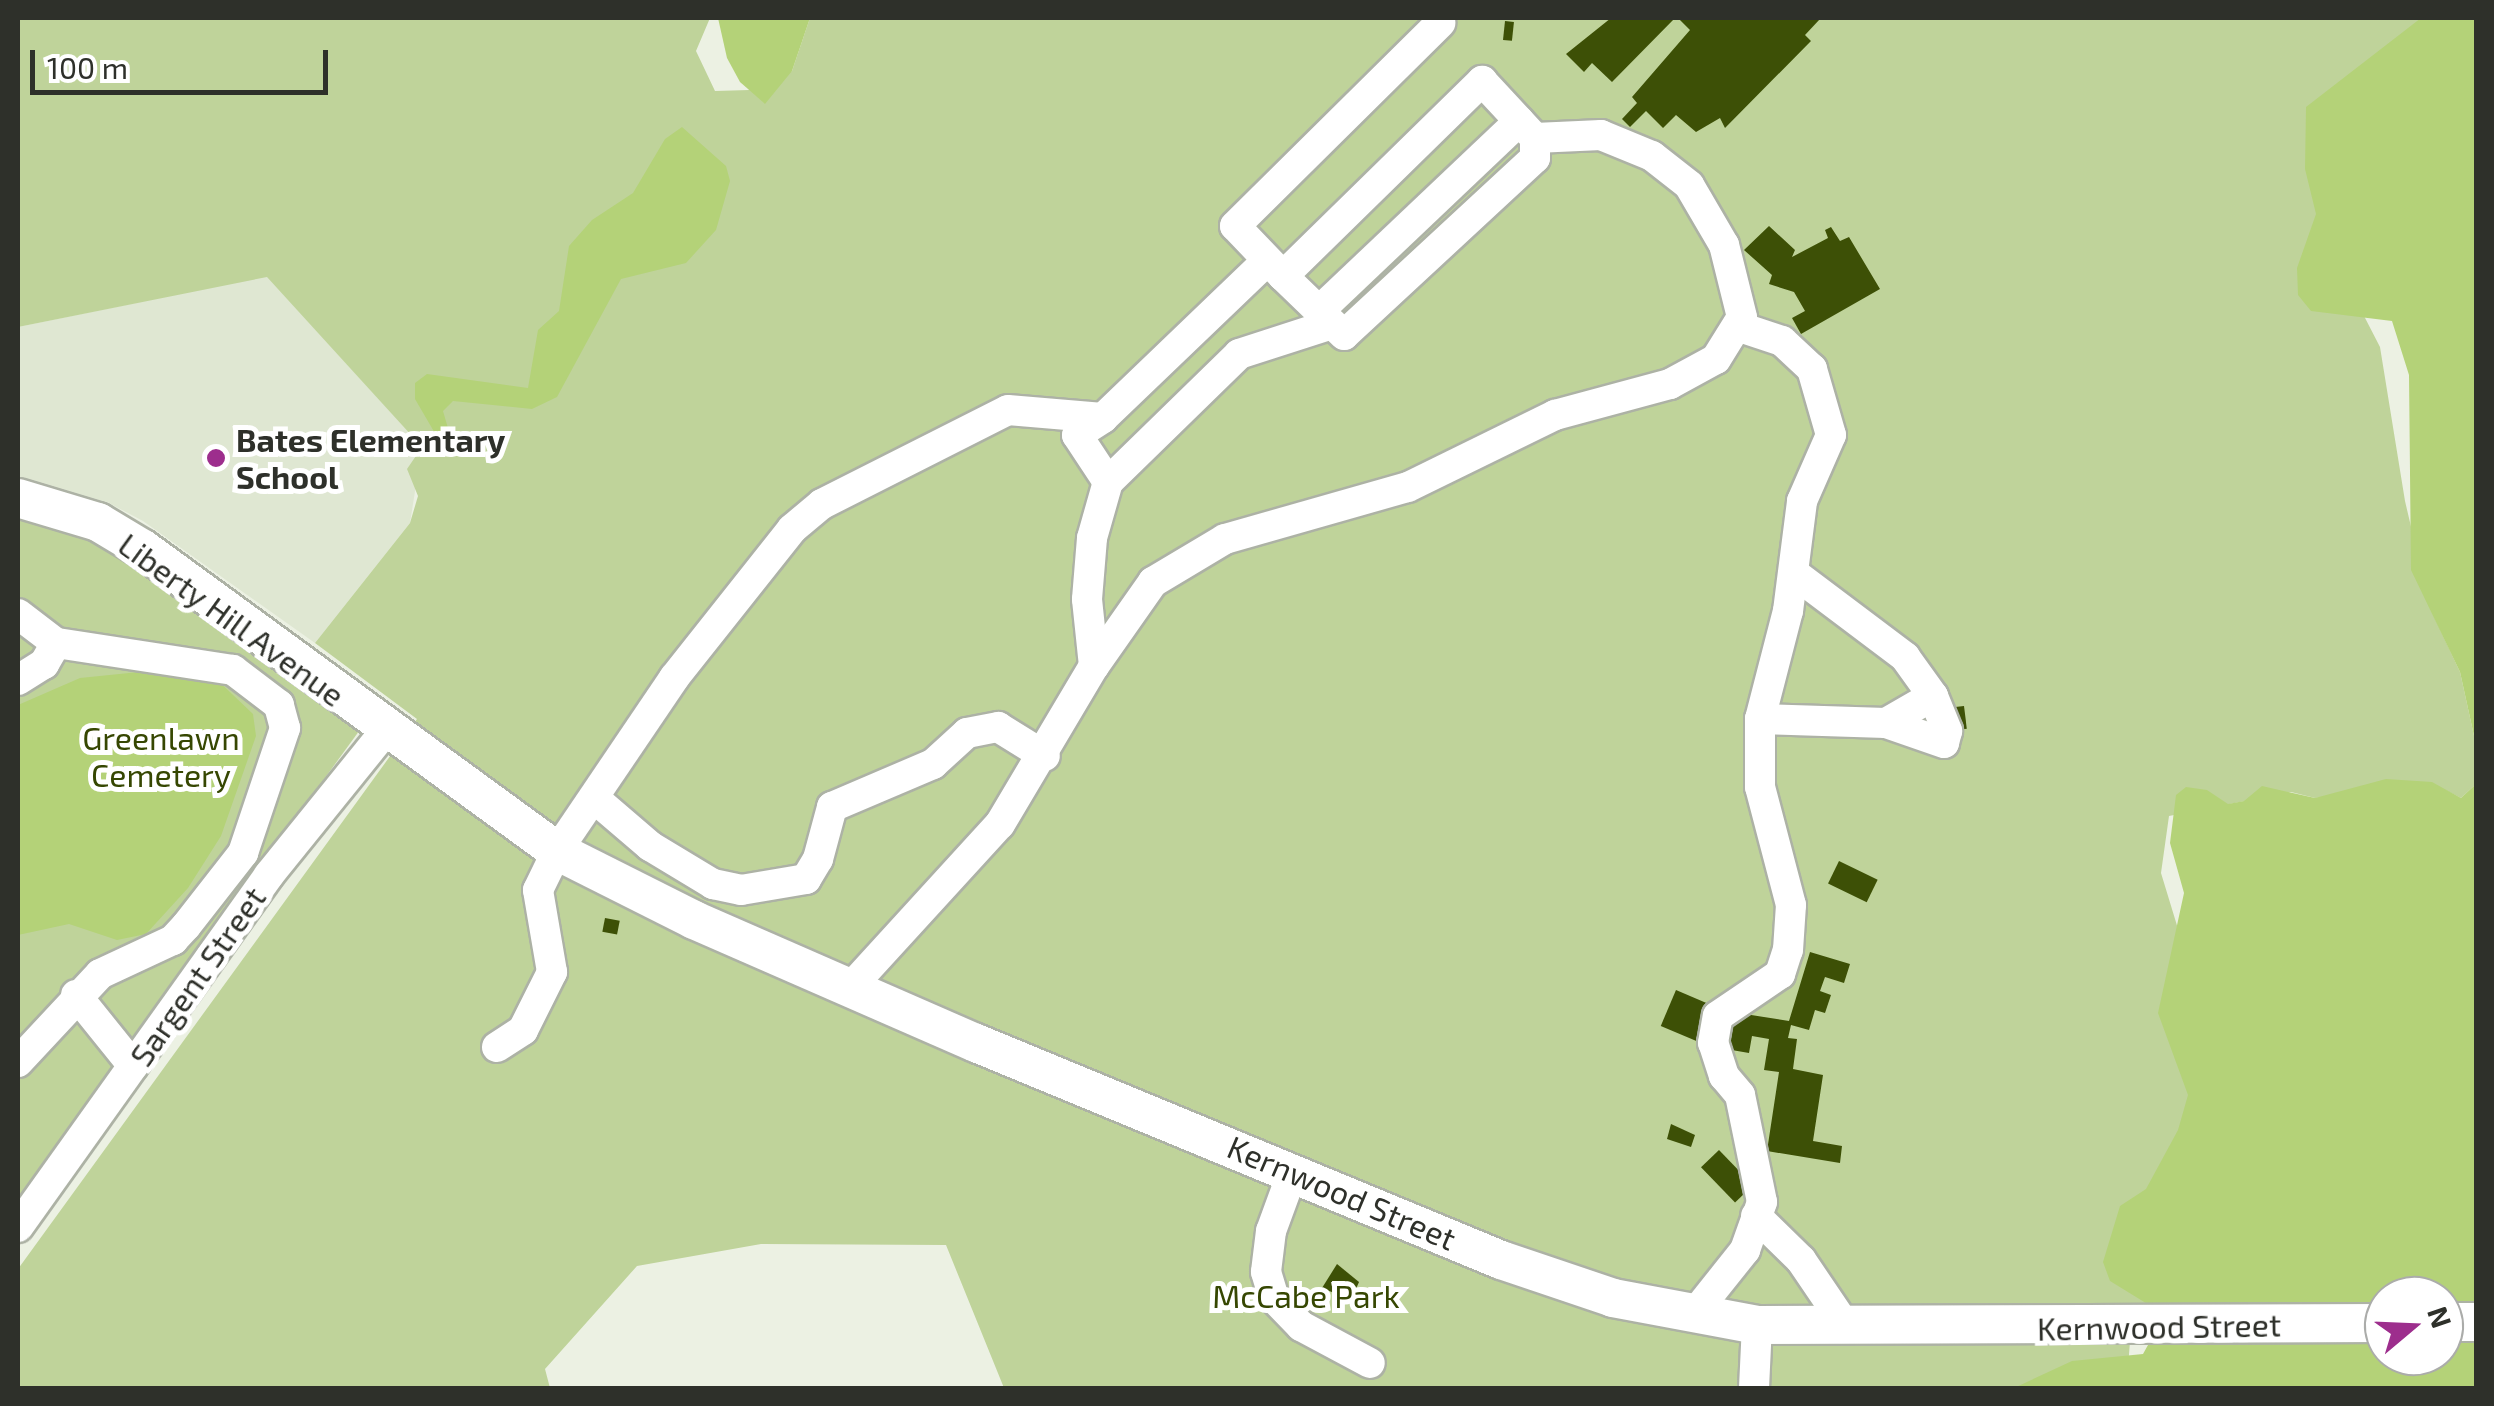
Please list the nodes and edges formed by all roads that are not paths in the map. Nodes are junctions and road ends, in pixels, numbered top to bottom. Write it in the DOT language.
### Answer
graph roads {
  1 [pos="1440,24"];
  2 [pos="1527,129"];
  3 [pos="1275,269"];
  4 [pos="1326,318"];
  5 [pos="1736,326"];
  6 [pos="1103,418"];
  7 [pos="1108,482"];
  8 [pos="18,498"];
  9 [pos="1795,574"];
  10 [pos="18,614"];
  11 [pos="56,644"];
  12 [pos="1094,666"];
  13 [pos="18,680"];
  14 [pos="1933,696"];
  15 [pos="1760,718"];
  16 [pos="1886,722"];
  17 [pos="385,731"];
  18 [pos="1045,756"];
  19 [pos="594,798"];
  20 [pos="557,851"];
  21 [pos="850,988"];
  22 [pos="76,996"];
  23 [pos="497,1046"];
  24 [pos="18,1062"];
  25 [pos="133,1066"];
  26 [pos="1293,1171"];
  27 [pos="1756,1216"];
  28 [pos="18,1227"];
  29 [pos="1694,1314"];
  30 [pos="2364,1323"];
  31 [pos="1757,1325"];
  32 [pos="1847,1328"];
  33 [pos="1370,1363"];
  34 [pos="1754,1388"];
  1 -- 3 [label="street"];
  2 -- 3 [label="street"];
  2 -- 4 [label="street"];
  2 -- 5 [label="street"];
  3 -- 4 [label="street"];
  3 -- 6 [label="street"];
  4 -- 7 [label="street"];
  5 -- 9 [label="street"];
  5 -- 12 [label="street"];
  6 -- 7 [label="street"];
  6 -- 19 [label="street"];
  7 -- 12 [label="street"];
  8 -- 17 [label="main road, Liberty Hill Avenue"];
  9 -- 14 [label="street"];
  9 -- 15 [label="street"];
  10 -- 11 [label="street"];
  11 -- 13 [label="street"];
  11 -- 22 [label="street"];
  12 -- 18 [label="street"];
  14 -- 16 [label="street"];
  14 -- 16 [label="street"];
  15 -- 16 [label="street"];
  15 -- 27 [label="street"];
  17 -- 20 [label="main road, Kernwood Street"];
  17 -- 25 [label="street, Sargent Street"];
  18 -- 19 [label="street"];
  18 -- 21 [label="street"];
  19 -- 20 [label="street"];
  20 -- 21 [label="main road, Kernwood Street"];
  20 -- 23 [label="street"];
  21 -- 26 [label="main road, Kernwood Street"];
  22 -- 24 [label="street"];
  22 -- 25 [label="street"];
  25 -- 28 [label="street, Sargent Street"];
  26 -- 29 [label="main road, Kernwood Street"];
  26 -- 33 [label="street"];
  27 -- 29 [label="street"];
  27 -- 32 [label="street"];
  29 -- 31 [label="main road, Kernwood Street"];
  30 -- 32 [label="main road, Kernwood Street"];
  31 -- 32 [label="main road, Kernwood Street"];
  31 -- 34 [label="street"];
}
